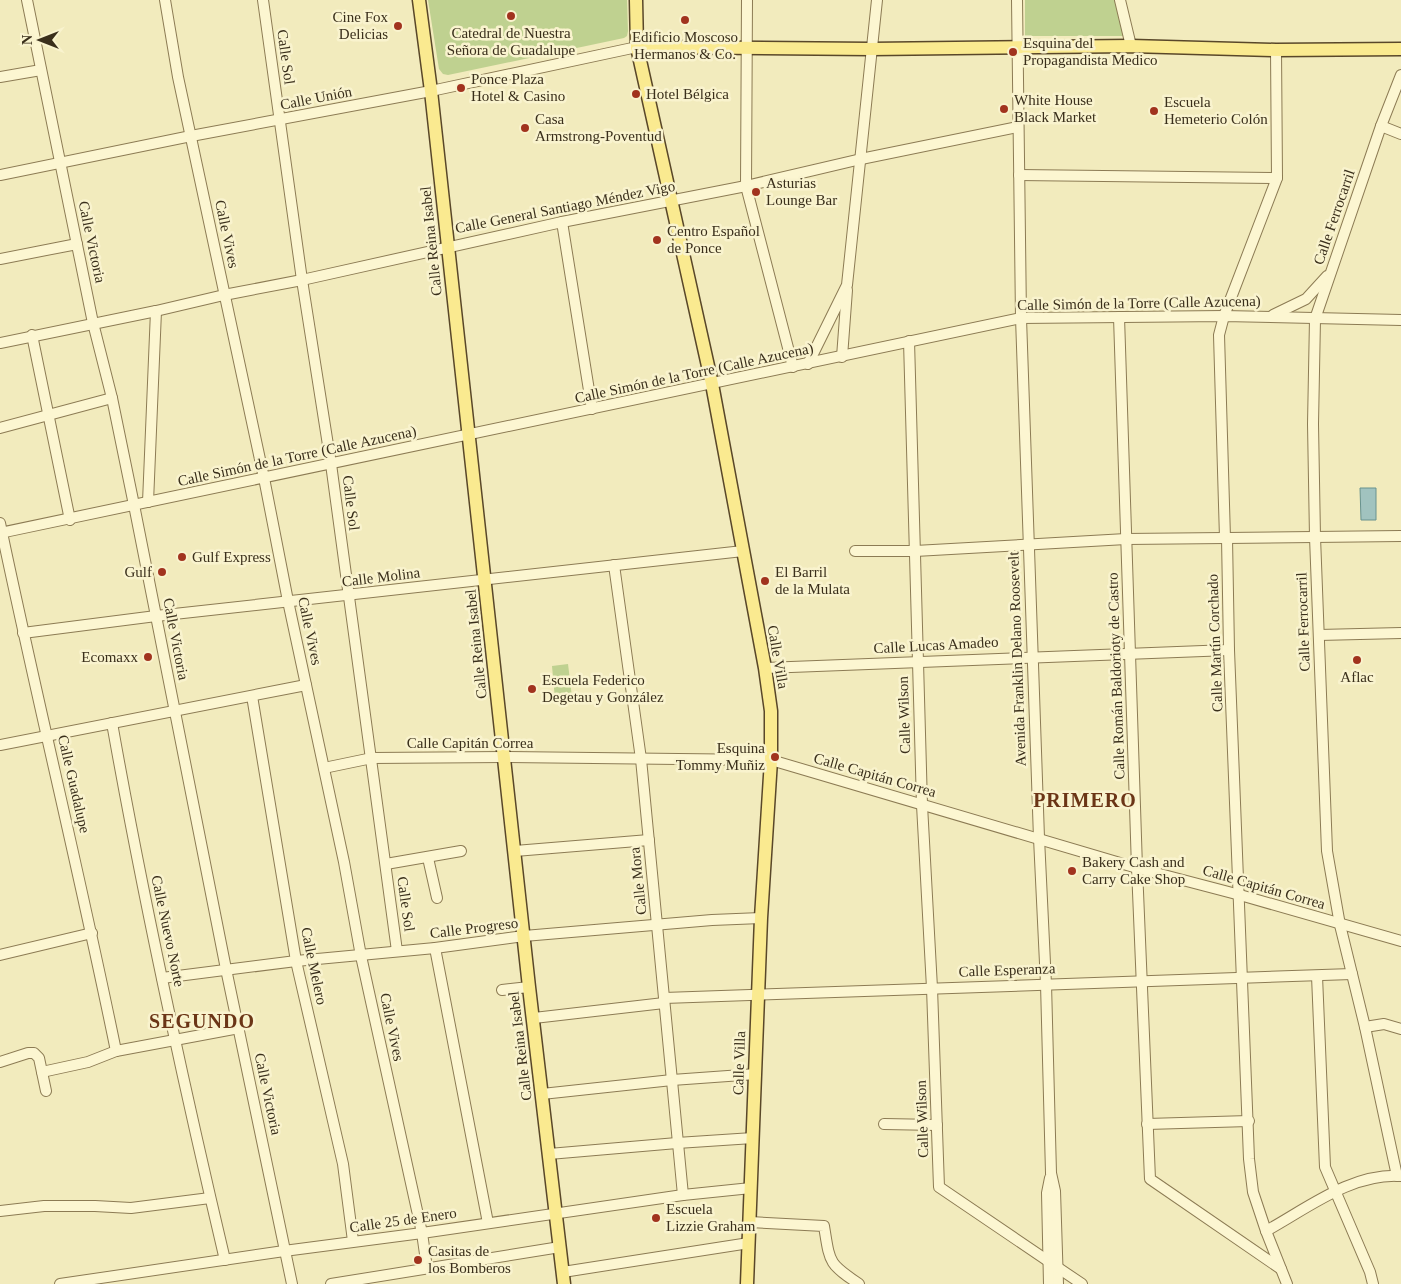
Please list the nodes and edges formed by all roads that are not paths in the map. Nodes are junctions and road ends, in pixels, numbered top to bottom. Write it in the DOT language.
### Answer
graph roads {
  1 [pos="27,0"];
  2 [pos="165,0"];
  3 [pos="263,0"];
  4 [pos="419,0"];
  5 [pos="636,0"];
  6 [pos="747,0"];
  7 [pos="877,0"];
  8 [pos="1017,0"];
  9 [pos="1120,0"];
  10 [pos="1131,46"];
  11 [pos="637,47"];
  12 [pos="1018,47"];
  13 [pos="745,48"];
  14 [pos="871,49"];
  15 [pos="1401,49"];
  16 [pos="1276,50"];
  17 [pos="41,70"];
  18 [pos="1401,75"];
  19 [pos="0,77"];
  20 [pos="431,91"];
  21 [pos="280,120"];
  22 [pos="1381,126"];
  23 [pos="1018,127"];
  24 [pos="1401,134"];
  25 [pos="191,136"];
  26 [pos="861,159"];
  27 [pos="60,163"];
  28 [pos="0,175"];
  29 [pos="1019,175"];
  30 [pos="1277,178"];
  31 [pos="746,186"];
  32 [pos="671,201"];
  33 [pos="562,222"];
  34 [pos="77,244"];
  35 [pos="448,246"];
  36 [pos="0,260"];
  37 [pos="1330,271"];
  38 [pos="302,280"];
  39 [pos="847,285"];
  40 [pos="224,294"];
  41 [pos="156,311"];
  42 [pos="1224,316"];
  43 [pos="1269,316"];
  44 [pos="1119,317"];
  45 [pos="1021,318"];
  46 [pos="1315,319"];
  47 [pos="1401,320"];
  48 [pos="93,323"];
  49 [pos="32,335"];
  50 [pos="910,341"];
  51 [pos="0,343"];
  52 [pos="842,357"];
  53 [pos="808,364"];
  54 [pos="793,367"];
  55 [pos="712,384"];
  56 [pos="112,398"];
  57 [pos="592,409"];
  58 [pos="49,416"];
  59 [pos="0,428"];
  60 [pos="469,436"];
  61 [pos="331,464"];
  62 [pos="264,478"];
  63 [pos="148,502"];
  64 [pos="134,505"];
  65 [pos="70,520"];
  66 [pos="1,530"];
  67 [pos="1401,536"];
  68 [pos="1314,537"];
  69 [pos="1226,538"];
  70 [pos="1126,539"];
  71 [pos="1029,544"];
  72 [pos="743,551"];
  73 [pos="855,551"];
  74 [pos="915,551"];
  75 [pos="614,565"];
  76 [pos="485,579"];
  77 [pos="348,596"];
  78 [pos="288,601"];
  79 [pos="156,616"];
  80 [pos="23,633"];
  81 [pos="1401,633"];
  82 [pos="1319,635"];
  83 [pos="1229,650"];
  84 [pos="1131,653"];
  85 [pos="1032,656"];
  86 [pos="918,661"];
  87 [pos="765,668"];
  88 [pos="306,685"];
  89 [pos="252,696"];
  90 [pos="174,711"];
  91 [pos="112,723"];
  92 [pos="48,736"];
  93 [pos="0,745"];
  94 [pos="504,757"];
  95 [pos="372,758"];
  96 [pos="641,759"];
  97 [pos="771,760"];
  98 [pos="324,768"];
  99 [pos="922,805"];
  100 [pos="1039,838"];
  101 [pos="648,840"];
  102 [pos="461,851"];
  103 [pos="515,851"];
  104 [pos="428,858"];
  105 [pos="386,864"];
  106 [pos="1137,868"];
  107 [pos="1240,895"];
  108 [pos="437,898"];
  109 [pos="761,918"];
  110 [pos="1340,925"];
  111 [pos="657,926"];
  112 [pos="92,933"];
  113 [pos="524,936"];
  114 [pos="1401,942"];
  115 [pos="435,948"];
  116 [pos="397,951"];
  117 [pos="0,955"];
  118 [pos="361,956"];
  119 [pos="296,961"];
  120 [pos="226,969"];
  121 [pos="1352,974"];
  122 [pos="1317,976"];
  123 [pos="1243,977"];
  124 [pos="162,978"];
  125 [pos="1143,981"];
  126 [pos="1046,984"];
  127 [pos="529,987"];
  128 [pos="932,988"];
  129 [pos="502,990"];
  130 [pos="757,995"];
  131 [pos="664,1001"];
  132 [pos="534,1018"];
  133 [pos="1365,1027"];
  134 [pos="239,1028"];
  135 [pos="1401,1029"];
  136 [pos="175,1040"];
  137 [pos="116,1052"];
  138 [pos="0,1062"];
  139 [pos="42,1072"];
  140 [pos="756,1074"];
  141 [pos="672,1080"];
  142 [pos="46,1092"];
  143 [pos="542,1094"];
  144 [pos="1249,1121"];
  145 [pos="884,1124"];
  146 [pos="1148,1124"];
  147 [pos="937,1125"];
  148 [pos="753,1138"];
  149 [pos="677,1143"];
  150 [pos="549,1154"];
  151 [pos="1399,1176"];
  152 [pos="751,1188"];
  153 [pos="1334,1191"];
  154 [pos="682,1195"];
  155 [pos="210,1198"];
  156 [pos="0,1211"];
  157 [pos="555,1213"];
  158 [pos="750,1222"];
  159 [pos="488,1223"];
  160 [pos="1266,1231"];
  161 [pos="422,1233"];
  162 [pos="353,1241"];
  163 [pos="749,1243"];
  164 [pos="560,1247"];
  165 [pos="284,1251"];
  166 [pos="225,1260"];
  167 [pos="1053,1265"];
  168 [pos="427,1268"];
  169 [pos="1281,1270"];
  170 [pos="564,1278"];
  171 [pos="60,1284"];
  172 [pos="292,1284"];
  173 [pos="331,1284"];
  174 [pos="747,1284"];
  175 [pos="859,1284"];
  176 [pos="1049,1284"];
  177 [pos="1058,1284"];
  178 [pos="1082,1284"];
  179 [pos="1287,1284"];
  180 [pos="1373,1284"];
  1 -- 17 [label="street, Calle Victoria"];
  2 -- 25 [label="street, Calle Vives"];
  3 -- 21 [label="street, Calle Sol"];
  4 -- 20 [label="main road, Calle Reina Isabel"];
  5 -- 11 [label="main road, Calle Villa"];
  6 -- 13 [label="street"];
  7 -- 14 [label="street"];
  8 -- 12 [label="street, Avenida Franklin Delano Roosevelt"];
  9 -- 10 [label="street"];
  10 -- 12 [label="main road"];
  10 -- 16 [label="main road"];
  11 -- 13 [label="main road"];
  11 -- 20 [label="street, Calle Unión"];
  11 -- 32 [label="main road, Calle Villa"];
  12 -- 14 [label="main road"];
  12 -- 23 [label="street, Avenida Franklin Delano Roosevelt"];
  13 -- 14 [label="main road"];
  13 -- 31 [label="street"];
  14 -- 26 [label="street"];
  15 -- 16 [label="main road"];
  16 -- 30 [label="street"];
  17 -- 19 [label="street"];
  17 -- 27 [label="street, Calle Victoria"];
  18 -- 22 [label="street, Calle Ferrocarril"];
  20 -- 21 [label="street, Calle Unión"];
  20 -- 35 [label="main road, Calle Reina Isabel"];
  21 -- 25 [label="street, Calle Unión"];
  21 -- 38 [label="street, Calle Sol"];
  22 -- 24 [label="street"];
  22 -- 37 [label="street, Calle Ferrocarril"];
  23 -- 26 [label="street, Calle General Santiago Méndez Vigo"];
  23 -- 29 [label="street, Avenida Franklin Delano Roosevelt"];
  25 -- 27 [label="street, Calle Unión"];
  25 -- 40 [label="street, Calle Vives"];
  26 -- 31 [label="street, Calle General Santiago Méndez Vigo"];
  26 -- 39 [label="street"];
  27 -- 28 [label="street, Calle Unión"];
  27 -- 34 [label="street, Calle Victoria"];
  29 -- 30 [label="street"];
  29 -- 45 [label="street, Avenida Franklin Delano Roosevelt"];
  30 -- 42 [label="street, Calle Martín Corchado"];
  31 -- 32 [label="street, Calle General Santiago Méndez Vigo"];
  31 -- 54 [label="street"];
  32 -- 33 [label="street, Calle General Santiago Méndez Vigo"];
  32 -- 55 [label="main road, Calle Villa"];
  33 -- 35 [label="street, Calle General Santiago Méndez Vigo"];
  33 -- 57 [label="street"];
  34 -- 36 [label="street"];
  34 -- 48 [label="street, Calle Victoria"];
  35 -- 38 [label="street, Calle General Santiago Méndez Vigo"];
  35 -- 60 [label="main road, Calle Reina Isabel"];
  37 -- 43 [label="street"];
  37 -- 46 [label="street, Calle Ferrocarril"];
  38 -- 40 [label="street, Calle General Santiago Méndez Vigo"];
  38 -- 61 [label="street, Calle Sol"];
  39 -- 52 [label="street"];
  39 -- 53 [label="street"];
  40 -- 41 [label="street, Calle General Santiago Méndez Vigo"];
  40 -- 62 [label="street, Calle Vives"];
  41 -- 48 [label="street, Calle General Santiago Méndez Vigo"];
  41 -- 63 [label="street"];
  42 -- 43 [label="street, Calle Simón de la Torre (Calle Azucena)"];
  42 -- 44 [label="street, Calle Simón de la Torre (Calle Azucena)"];
  42 -- 69 [label="street, Calle Martín Corchado"];
  43 -- 46 [label="street, Calle Simón de la Torre (Calle Azucena)"];
  44 -- 45 [label="street, Calle Simón de la Torre (Calle Azucena)"];
  44 -- 70 [label="street, Calle Román Baldorioty de Castro"];
  45 -- 50 [label="street, Calle Simón de la Torre (Calle Azucena)"];
  45 -- 71 [label="street, Avenida Franklin Delano Roosevelt"];
  46 -- 47 [label="street, Calle Simón de la Torre (Calle Azucena)"];
  46 -- 68 [label="street, Calle Ferrocarril"];
  48 -- 49 [label="street, Calle General Santiago Méndez Vigo"];
  48 -- 56 [label="street, Calle Victoria"];
  49 -- 51 [label="street, Calle General Santiago Méndez Vigo"];
  49 -- 58 [label="street"];
  50 -- 52 [label="street, Calle Simón de la Torre (Calle Azucena)"];
  50 -- 74 [label="street, Calle Wilson"];
  52 -- 53 [label="street, Calle Simón de la Torre (Calle Azucena)"];
  53 -- 54 [label="street, Calle Simón de la Torre (Calle Azucena)"];
  54 -- 55 [label="street, Calle Simón de la Torre (Calle Azucena)"];
  55 -- 57 [label="street, Calle Simón de la Torre (Calle Azucena)"];
  55 -- 72 [label="main road, Calle Villa"];
  56 -- 58 [label="street"];
  56 -- 64 [label="street, Calle Victoria"];
  57 -- 60 [label="street, Calle Simón de la Torre (Calle Azucena)"];
  58 -- 59 [label="street"];
  58 -- 65 [label="street"];
  60 -- 61 [label="street, Calle Simón de la Torre (Calle Azucena)"];
  60 -- 76 [label="main road, Calle Reina Isabel"];
  61 -- 62 [label="street, Calle Simón de la Torre (Calle Azucena)"];
  61 -- 77 [label="street, Calle Sol"];
  62 -- 63 [label="street, Calle Simón de la Torre (Calle Azucena)"];
  62 -- 78 [label="street, Calle Vives"];
  63 -- 64 [label="street, Calle Simón de la Torre (Calle Azucena)"];
  64 -- 65 [label="street, Calle Simón de la Torre (Calle Azucena)"];
  64 -- 79 [label="street, Calle Victoria"];
  65 -- 66 [label="street, Calle Simón de la Torre (Calle Azucena)"];
  66 -- 80 [label="street, Calle Guadalupe"];
  67 -- 68 [label="street"];
  68 -- 69 [label="street"];
  68 -- 82 [label="street, Calle Ferrocarril"];
  69 -- 70 [label="street"];
  69 -- 83 [label="street, Calle Martín Corchado"];
  70 -- 71 [label="street"];
  70 -- 84 [label="street, Calle Román Baldorioty de Castro"];
  71 -- 74 [label="street"];
  71 -- 85 [label="street, Avenida Franklin Delano Roosevelt"];
  72 -- 75 [label="street, Calle Molina"];
  72 -- 87 [label="main road, Calle Villa"];
  73 -- 74 [label="street"];
  74 -- 86 [label="street, Calle Wilson"];
  75 -- 76 [label="street, Calle Molina"];
  75 -- 96 [label="street, Calle Mora"];
  76 -- 77 [label="street, Calle Molina"];
  76 -- 94 [label="main road, Calle Reina Isabel"];
  77 -- 78 [label="street, Calle Molina"];
  77 -- 95 [label="street, Calle Sol"];
  78 -- 79 [label="street, Calle Molina"];
  78 -- 88 [label="street, Calle Vives"];
  79 -- 80 [label="street, Calle Molina"];
  79 -- 90 [label="street, Calle Victoria"];
  80 -- 92 [label="street, Calle Guadalupe"];
  81 -- 82 [label="street"];
  82 -- 110 [label="street, Calle Ferrocarril"];
  83 -- 84 [label="street, Calle Lucas Amadeo"];
  83 -- 107 [label="street, Calle Martín Corchado"];
  84 -- 85 [label="street, Calle Lucas Amadeo"];
  84 -- 106 [label="street, Calle Román Baldorioty de Castro"];
  85 -- 86 [label="street, Calle Lucas Amadeo"];
  85 -- 100 [label="street, Avenida Franklin Delano Roosevelt"];
  86 -- 87 [label="street, Calle Lucas Amadeo"];
  86 -- 99 [label="street, Calle Wilson"];
  87 -- 97 [label="main road, Calle Villa"];
  88 -- 89 [label="street"];
  88 -- 98 [label="street, Calle Vives"];
  89 -- 90 [label="street"];
  89 -- 119 [label="street, Calle Melero"];
  90 -- 91 [label="street"];
  90 -- 120 [label="street, Calle Victoria"];
  91 -- 92 [label="street"];
  91 -- 124 [label="street, Calle Nuevo Norte"];
  92 -- 93 [label="street"];
  92 -- 112 [label="street, Calle Guadalupe"];
  94 -- 95 [label="street, Calle Capitán Correa"];
  94 -- 96 [label="street, Calle Capitán Correa"];
  94 -- 103 [label="main road, Calle Reina Isabel"];
  95 -- 98 [label="street, Calle Capitán Correa"];
  95 -- 105 [label="street, Calle Sol"];
  96 -- 97 [label="street, Calle Capitán Correa"];
  96 -- 101 [label="street, Calle Mora"];
  97 -- 99 [label="street, Calle Capitán Correa"];
  97 -- 109 [label="main road, Calle Villa"];
  98 -- 118 [label="street, Calle Vives"];
  99 -- 100 [label="street, Calle Capitán Correa"];
  99 -- 128 [label="street, Calle Wilson"];
  100 -- 106 [label="street, Calle Capitán Correa"];
  100 -- 126 [label="street, Avenida Franklin Delano Roosevelt"];
  101 -- 103 [label="street"];
  101 -- 111 [label="street, Calle Mora"];
  102 -- 104 [label="street"];
  103 -- 113 [label="main road, Calle Reina Isabel"];
  104 -- 105 [label="street"];
  104 -- 108 [label="street"];
  105 -- 116 [label="street, Calle Sol"];
  106 -- 107 [label="street, Calle Capitán Correa"];
  106 -- 125 [label="street, Calle Román Baldorioty de Castro"];
  107 -- 110 [label="street, Calle Capitán Correa"];
  107 -- 123 [label="street, Calle Martín Corchado"];
  109 -- 111 [label="street, Calle Progreso"];
  109 -- 130 [label="main road, Calle Villa"];
  110 -- 114 [label="street, Calle Capitán Correa"];
  110 -- 121 [label="street, Calle Ferrocarril"];
  111 -- 113 [label="street, Calle Progreso"];
  111 -- 131 [label="street, Calle Mora"];
  112 -- 117 [label="street"];
  112 -- 137 [label="street, Calle Guadalupe"];
  113 -- 115 [label="street, Calle Progreso"];
  113 -- 127 [label="main road, Calle Reina Isabel"];
  115 -- 116 [label="street, Calle Progreso"];
  115 -- 159 [label="street"];
  116 -- 118 [label="street, Calle Progreso"];
  118 -- 119 [label="street, Calle Progreso"];
  118 -- 161 [label="street, Calle Vives"];
  119 -- 120 [label="street, Calle Progreso"];
  119 -- 162 [label="street, Calle Melero"];
  120 -- 124 [label="street, Calle Progreso"];
  120 -- 134 [label="street, Calle Victoria"];
  121 -- 122 [label="street, Calle Esperanza"];
  121 -- 133 [label="street, Calle Ferrocarril"];
  122 -- 123 [label="street, Calle Esperanza"];
  122 -- 153 [label="street"];
  123 -- 125 [label="street, Calle Esperanza"];
  123 -- 144 [label="street, Calle Martín Corchado"];
  124 -- 136 [label="street, Calle Nuevo Norte"];
  125 -- 126 [label="street, Calle Esperanza"];
  125 -- 146 [label="street, Calle Román Baldorioty de Castro"];
  126 -- 128 [label="street, Calle Esperanza"];
  126 -- 167 [label="street, Avenida Franklin Delano Roosevelt"];
  127 -- 129 [label="street"];
  127 -- 132 [label="main road, Calle Reina Isabel"];
  128 -- 130 [label="street, Calle Esperanza"];
  128 -- 147 [label="street, Calle Wilson"];
  130 -- 131 [label="street, Calle Esperanza"];
  130 -- 140 [label="main road, Calle Villa"];
  131 -- 132 [label="street, Calle Esperanza"];
  131 -- 141 [label="street, Calle Mora"];
  132 -- 143 [label="main road, Calle Reina Isabel"];
  133 -- 135 [label="street"];
  133 -- 151 [label="street, Calle Ferrocarril"];
  134 -- 136 [label="street"];
  134 -- 165 [label="street, Calle Victoria"];
  136 -- 137 [label="street"];
  136 -- 155 [label="street, Calle Nuevo Norte"];
  137 -- 139 [label="street"];
  138 -- 139 [label="street"];
  139 -- 142 [label="street"];
  140 -- 141 [label="street"];
  140 -- 148 [label="main road, Calle Villa"];
  141 -- 143 [label="street"];
  141 -- 149 [label="street, Calle Mora"];
  143 -- 150 [label="main road, Calle Reina Isabel"];
  144 -- 146 [label="street"];
  144 -- 160 [label="street, Calle Martín Corchado"];
  145 -- 147 [label="street"];
  146 -- 169 [label="street, Calle Román Baldorioty de Castro"];
  147 -- 167 [label="street, Calle Wilson"];
  148 -- 149 [label="street"];
  148 -- 152 [label="main road, Calle Villa"];
  149 -- 150 [label="street"];
  149 -- 154 [label="street, Calle Mora"];
  150 -- 157 [label="main road, Calle Reina Isabel"];
  151 -- 153 [label="street"];
  152 -- 154 [label="street, Calle 25 de Enero"];
  152 -- 158 [label="main road, Calle Villa"];
  153 -- 160 [label="street"];
  153 -- 180 [label="street"];
  154 -- 157 [label="street, Calle 25 de Enero"];
  155 -- 156 [label="street"];
  155 -- 166 [label="street, Calle Nuevo Norte"];
  157 -- 159 [label="street, Calle 25 de Enero"];
  157 -- 164 [label="main road, Calle Reina Isabel"];
  158 -- 163 [label="main road, Calle Villa"];
  158 -- 175 [label="street"];
  159 -- 161 [label="street, Calle 25 de Enero"];
  160 -- 169 [label="street, Calle Martín Corchado"];
  161 -- 162 [label="street, Calle 25 de Enero"];
  161 -- 168 [label="street, Calle Vives"];
  162 -- 165 [label="street, Calle 25 de Enero"];
  163 -- 170 [label="street"];
  163 -- 174 [label="main road, Calle Villa"];
  164 -- 168 [label="street"];
  164 -- 170 [label="main road, Calle Reina Isabel"];
  165 -- 166 [label="street, Calle 25 de Enero"];
  165 -- 172 [label="street, Calle Victoria"];
  166 -- 171 [label="street, Calle 25 de Enero"];
  167 -- 176 [label="street, Avenida Franklin Delano Roosevelt"];
  167 -- 177 [label="street, Avenida Franklin Delano Roosevelt"];
  167 -- 178 [label="street"];
  168 -- 173 [label="street"];
  169 -- 179 [label="street, Calle Martín Corchado"];
}
